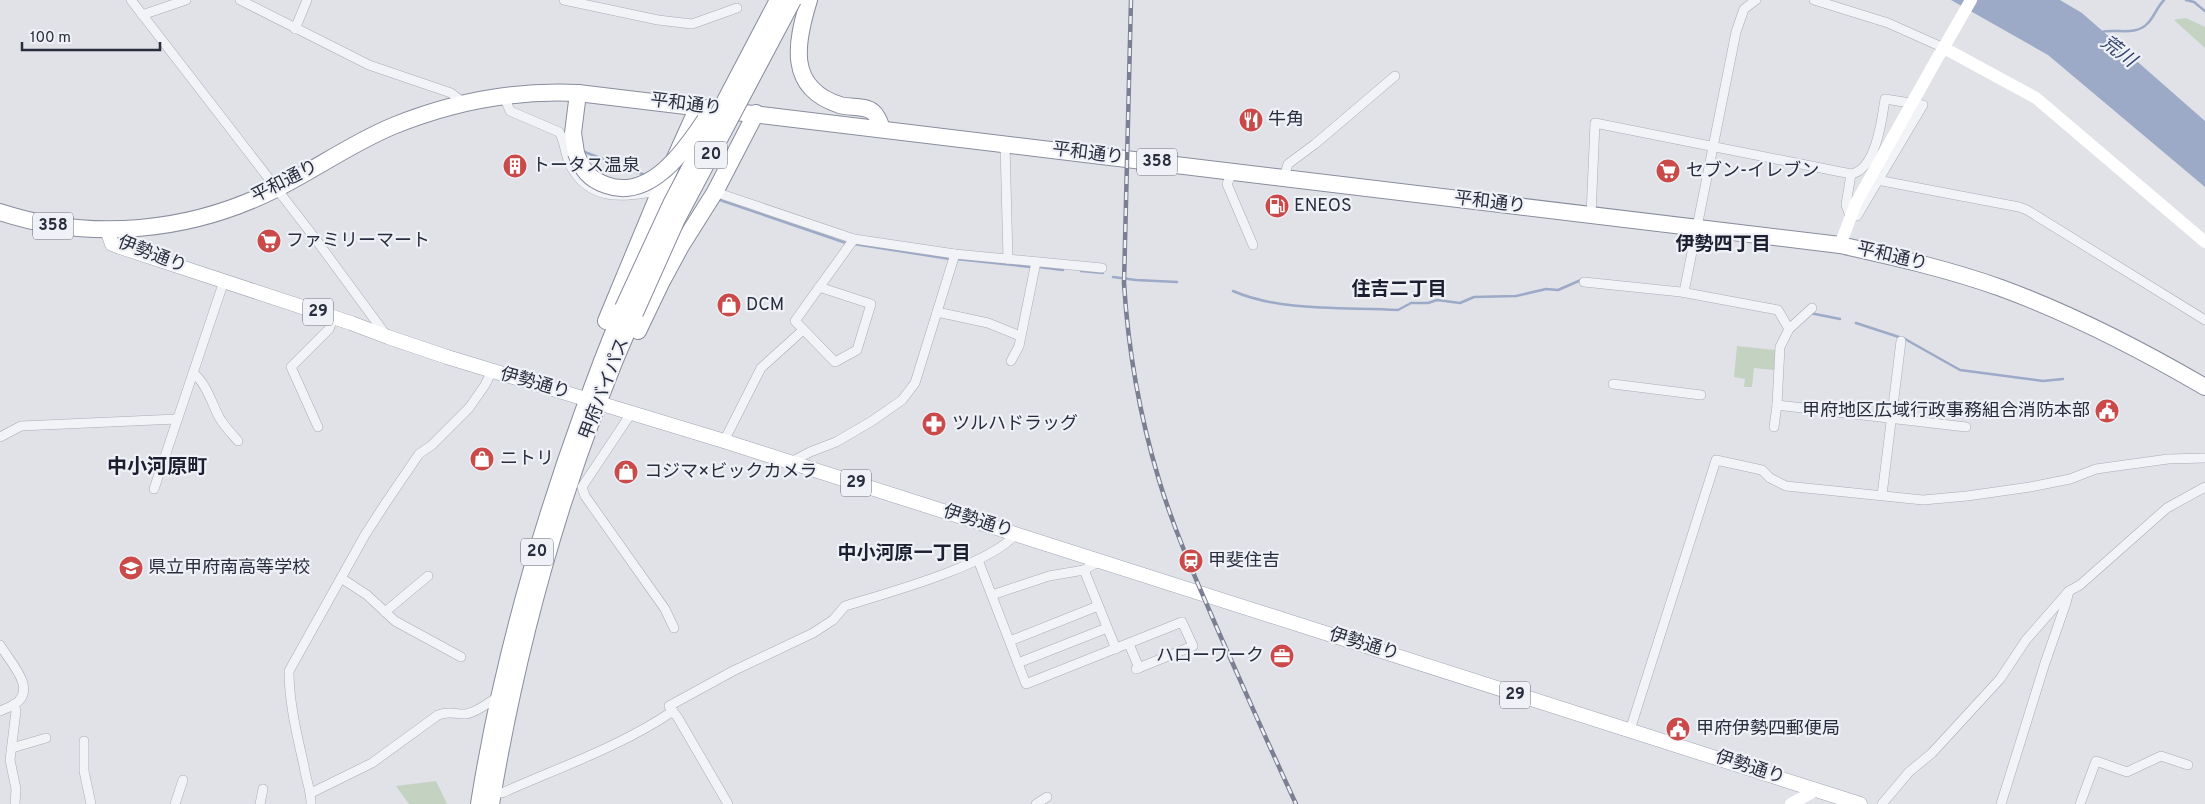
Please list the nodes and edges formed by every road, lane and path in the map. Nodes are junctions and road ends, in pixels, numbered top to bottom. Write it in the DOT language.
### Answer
graph roads {
  1 [pos="131,0"];
  2 [pos="186,0"];
  3 [pos="240,0"];
  4 [pos="308,0"];
  5 [pos="564,0"];
  6 [pos="778,0"];
  7 [pos="793,0"];
  8 [pos="810,0"];
  9 [pos="1756,0"];
  10 [pos="1814,0"];
  11 [pos="1971,0"];
  12 [pos="737,8"];
  13 [pos="142,15"];
  14 [pos="770,15"];
  15 [pos="295,29"];
  16 [pos="1943,48"];
  17 [pos="1395,76"];
  18 [pos="578,92"];
  19 [pos="504,96"];
  20 [pos="464,103"];
  21 [pos="698,107"];
  22 [pos="756,113"];
  23 [pos="882,128"];
  24 [pos="1005,144"];
  25 [pos="1714,146"];
  26 [pos="1233,171"];
  27 [pos="1851,174"];
  28 [pos="1284,177"];
  29 [pos="1877,180"];
  30 [pos="276,189"];
  31 [pos="660,191"];
  32 [pos="715,192"];
  33 [pos="0,212"];
  34 [pos="1591,215"];
  35 [pos="1850,216"];
  36 [pos="1697,228"];
  37 [pos="107,229"];
  38 [pos="854,239"];
  39 [pos="2205,242"];
  40 [pos="1253,245"];
  41 [pos="1840,245"];
  42 [pos="955,254"];
  43 [pos="1008,259"];
  44 [pos="1036,262"];
  45 [pos="1102,268"];
  46 [pos="224,282"];
  47 [pos="1584,282"];
  48 [pos="819,287"];
  49 [pos="1684,292"];
  50 [pos="1812,308"];
  51 [pos="629,310"];
  52 [pos="937,312"];
  53 [pos="334,317"];
  54 [pos="2205,320"];
  55 [pos="1789,329"];
  56 [pos="803,330"];
  57 [pos="1020,336"];
  58 [pos="388,337"];
  59 [pos="624,340"];
  60 [pos="1901,341"];
  61 [pos="1011,361"];
  62 [pos="492,371"];
  63 [pos="193,373"];
  64 [pos="1613,384"];
  65 [pos="2205,387"];
  66 [pos="1701,395"];
  67 [pos="592,397"];
  68 [pos="1777,405"];
  69 [pos="632,412"];
  70 [pos="1891,418"];
  71 [pos="177,419"];
  72 [pos="318,427"];
  73 [pos="1774,427"];
  74 [pos="1966,427"];
  75 [pos="0,437"];
  76 [pos="238,441"];
  77 [pos="724,441"];
  78 [pos="2205,458"];
  79 [pos="791,462"];
  80 [pos="2205,487"];
  81 [pos="154,489"];
  82 [pos="1882,495"];
  83 [pos="1015,535"];
  84 [pos="978,560"];
  85 [pos="1100,561"];
  86 [pos="1084,570"];
  87 [pos="428,576"];
  88 [pos="341,578"];
  89 [pos="2068,591"];
  90 [pos="992,595"];
  91 [pos="1098,606"];
  92 [pos="385,612"];
  93 [pos="674,628"];
  94 [pos="1107,628"];
  95 [pos="1010,641"];
  96 [pos="1129,644"];
  97 [pos="0,645"];
  98 [pos="1116,649"];
  99 [pos="461,657"];
  100 [pos="1018,663"];
  101 [pos="499,696"];
  102 [pos="14,704"];
  103 [pos="0,711"];
  104 [pos="672,711"];
  105 [pos="1630,730"];
  106 [pos="46,738"];
  107 [pos="84,741"];
  108 [pos="12,748"];
  109 [pos="2188,765"];
  110 [pos="183,780"];
  111 [pos="263,789"];
  112 [pos="1816,790"];
  113 [pos="311,793"];
  114 [pos="1047,797"];
  115 [pos="492,798"];
  116 [pos="726,803"];
  117 [pos="15,804"];
  118 [pos="91,804"];
  119 [pos="175,804"];
  120 [pos="260,804"];
  121 [pos="311,804"];
  122 [pos="479,804"];
  123 [pos="1036,804"];
  124 [pos="1792,804"];
  125 [pos="1860,804"];
  126 [pos="1882,804"];
  127 [pos="2001,804"];
  128 [pos="2080,804"];
  1 -- 13 [label="street"];
  2 -- 13 [label="street"];
  3 -- 15 [label="street"];
  4 -- 15 [label="street"];
  5 -- 12 [label="street"];
  6 -- 14 [label="highway, 甲府バイパス / 20, bridge"];
  7 -- 51 [label="highway, 甲府バイパス / 20, bridge"];
  8 -- 23 [label="highway"];
  9 -- 25 [label="street"];
  10 -- 16 [label="street"];
  11 -- 16 [label="street"];
  13 -- 30 [label="street"];
  14 -- 18 [label="highway, bridge"];
  14 -- 51 [label="highway, 甲府バイパス / 20, bridge"];
  15 -- 20 [label="street"];
  16 -- 35 [label="street, bridge"];
  16 -- 39 [label="street"];
  17 -- 28 [label="street"];
  18 -- 19 [label="highway, 平和通り / 358"];
  18 -- 21 [label="highway, 平和通り / 358"];
  19 -- 20 [label="highway, 平和通り / 358"];
  19 -- 31 [label="street"];
  20 -- 30 [label="highway, 平和通り / 358"];
  21 -- 22 [label="highway, 平和通り / 358"];
  21 -- 31 [label="highway"];
  22 -- 23 [label="highway, 平和通り / 358"];
  22 -- 32 [label="highway"];
  23 -- 24 [label="highway, 平和通り / 358"];
  24 -- 26 [label="highway, 平和通り / 358"];
  24 -- 43 [label="street"];
  25 -- 27 [label="street"];
  25 -- 34 [label="street"];
  25 -- 36 [label="street"];
  26 -- 28 [label="highway, 平和通り / 358"];
  26 -- 40 [label="street"];
  27 -- 29 [label="street"];
  27 -- 35 [label="street"];
  28 -- 34 [label="highway, 平和通り / 358"];
  29 -- 35 [label="street"];
  29 -- 54 [label="street"];
  30 -- 37 [label="highway, 平和通り / 358"];
  30 -- 58 [label="street"];
  31 -- 67 [label="highway"];
  32 -- 38 [label="street"];
  32 -- 59 [label="highway"];
  33 -- 37 [label="highway, 平和通り / 358"];
  34 -- 36 [label="highway, 平和通り / 358"];
  35 -- 41 [label="street"];
  36 -- 41 [label="highway, 平和通り / 358"];
  36 -- 49 [label="street"];
  37 -- 46 [label="main road, 伊勢通り / 29"];
  38 -- 42 [label="street"];
  38 -- 48 [label="street"];
  41 -- 65 [label="highway, 平和通り / 358"];
  42 -- 43 [label="street"];
  42 -- 52 [label="street"];
  43 -- 44 [label="street"];
  44 -- 45 [label="street"];
  44 -- 57 [label="street"];
  46 -- 53 [label="main road, 伊勢通り / 29"];
  46 -- 63 [label="street"];
  47 -- 49 [label="street"];
  48 -- 56 [label="street"];
  48 -- 56 [label="street"];
  49 -- 55 [label="street"];
  50 -- 55 [label="street"];
  51 -- 59 [label="highway, 甲府バイパス / 20"];
  51 -- 67 [label="highway, 甲府バイパス / 20"];
  52 -- 57 [label="street"];
  52 -- 79 [label="street"];
  53 -- 58 [label="main road, 伊勢通り / 29"];
  53 -- 72 [label="street"];
  55 -- 68 [label="street"];
  56 -- 77 [label="street"];
  57 -- 61 [label="street"];
  58 -- 62 [label="main road, 伊勢通り / 29"];
  59 -- 67 [label="highway, 甲府バイパス / 20"];
  60 -- 70 [label="street"];
  62 -- 67 [label="main road, 伊勢通り / 29"];
  62 -- 88 [label="street"];
  63 -- 71 [label="street"];
  63 -- 76 [label="street"];
  64 -- 66 [label="street"];
  67 -- 69 [label="main road, 伊勢通り / 29"];
  67 -- 101 [label="highway, 甲府バイパス / 20"];
  67 -- 115 [label="highway, 甲府バイパス / 20"];
  68 -- 70 [label="street"];
  68 -- 73 [label="street"];
  69 -- 77 [label="main road, 伊勢通り / 29"];
  69 -- 93 [label="street"];
  70 -- 74 [label="street"];
  70 -- 82 [label="street"];
  71 -- 75 [label="street"];
  71 -- 81 [label="street"];
  77 -- 79 [label="main road, 伊勢通り / 29"];
  78 -- 82 [label="street"];
  79 -- 83 [label="main road, 伊勢通り / 29"];
  80 -- 89 [label="street"];
  82 -- 105 [label="street"];
  83 -- 84 [label="street"];
  83 -- 85 [label="main road, 伊勢通り / 29"];
  84 -- 90 [label="street"];
  84 -- 104 [label="street"];
  85 -- 86 [label="street"];
  85 -- 105 [label="main road, 伊勢通り / 29"];
  86 -- 90 [label="street"];
  86 -- 91 [label="street"];
  87 -- 92 [label="street"];
  88 -- 92 [label="street"];
  88 -- 113 [label="street"];
  89 -- 126 [label="street"];
  89 -- 127 [label="street"];
  90 -- 95 [label="street"];
  91 -- 94 [label="street"];
  91 -- 95 [label="street"];
  92 -- 99 [label="street"];
  94 -- 98 [label="street"];
  94 -- 100 [label="street"];
  95 -- 100 [label="street"];
  96 -- 96 [label="street"];
  96 -- 98 [label="street"];
  97 -- 102 [label="street"];
  98 -- 100 [label="street"];
  101 -- 113 [label="street"];
  101 -- 122 [label="highway, 甲府バイパス / 20"];
  102 -- 103 [label="street"];
  102 -- 108 [label="street"];
  104 -- 115 [label="street"];
  104 -- 116 [label="street"];
  105 -- 112 [label="main road, 伊勢通り / 29"];
  106 -- 108 [label="street"];
  107 -- 118 [label="street"];
  108 -- 117 [label="street"];
  109 -- 128 [label="street"];
  110 -- 119 [label="street"];
  111 -- 120 [label="street"];
  112 -- 124 [label="street"];
  112 -- 125 [label="main road, 伊勢通り / 29"];
  113 -- 121 [label="street"];
  114 -- 123 [label="street"];
}
